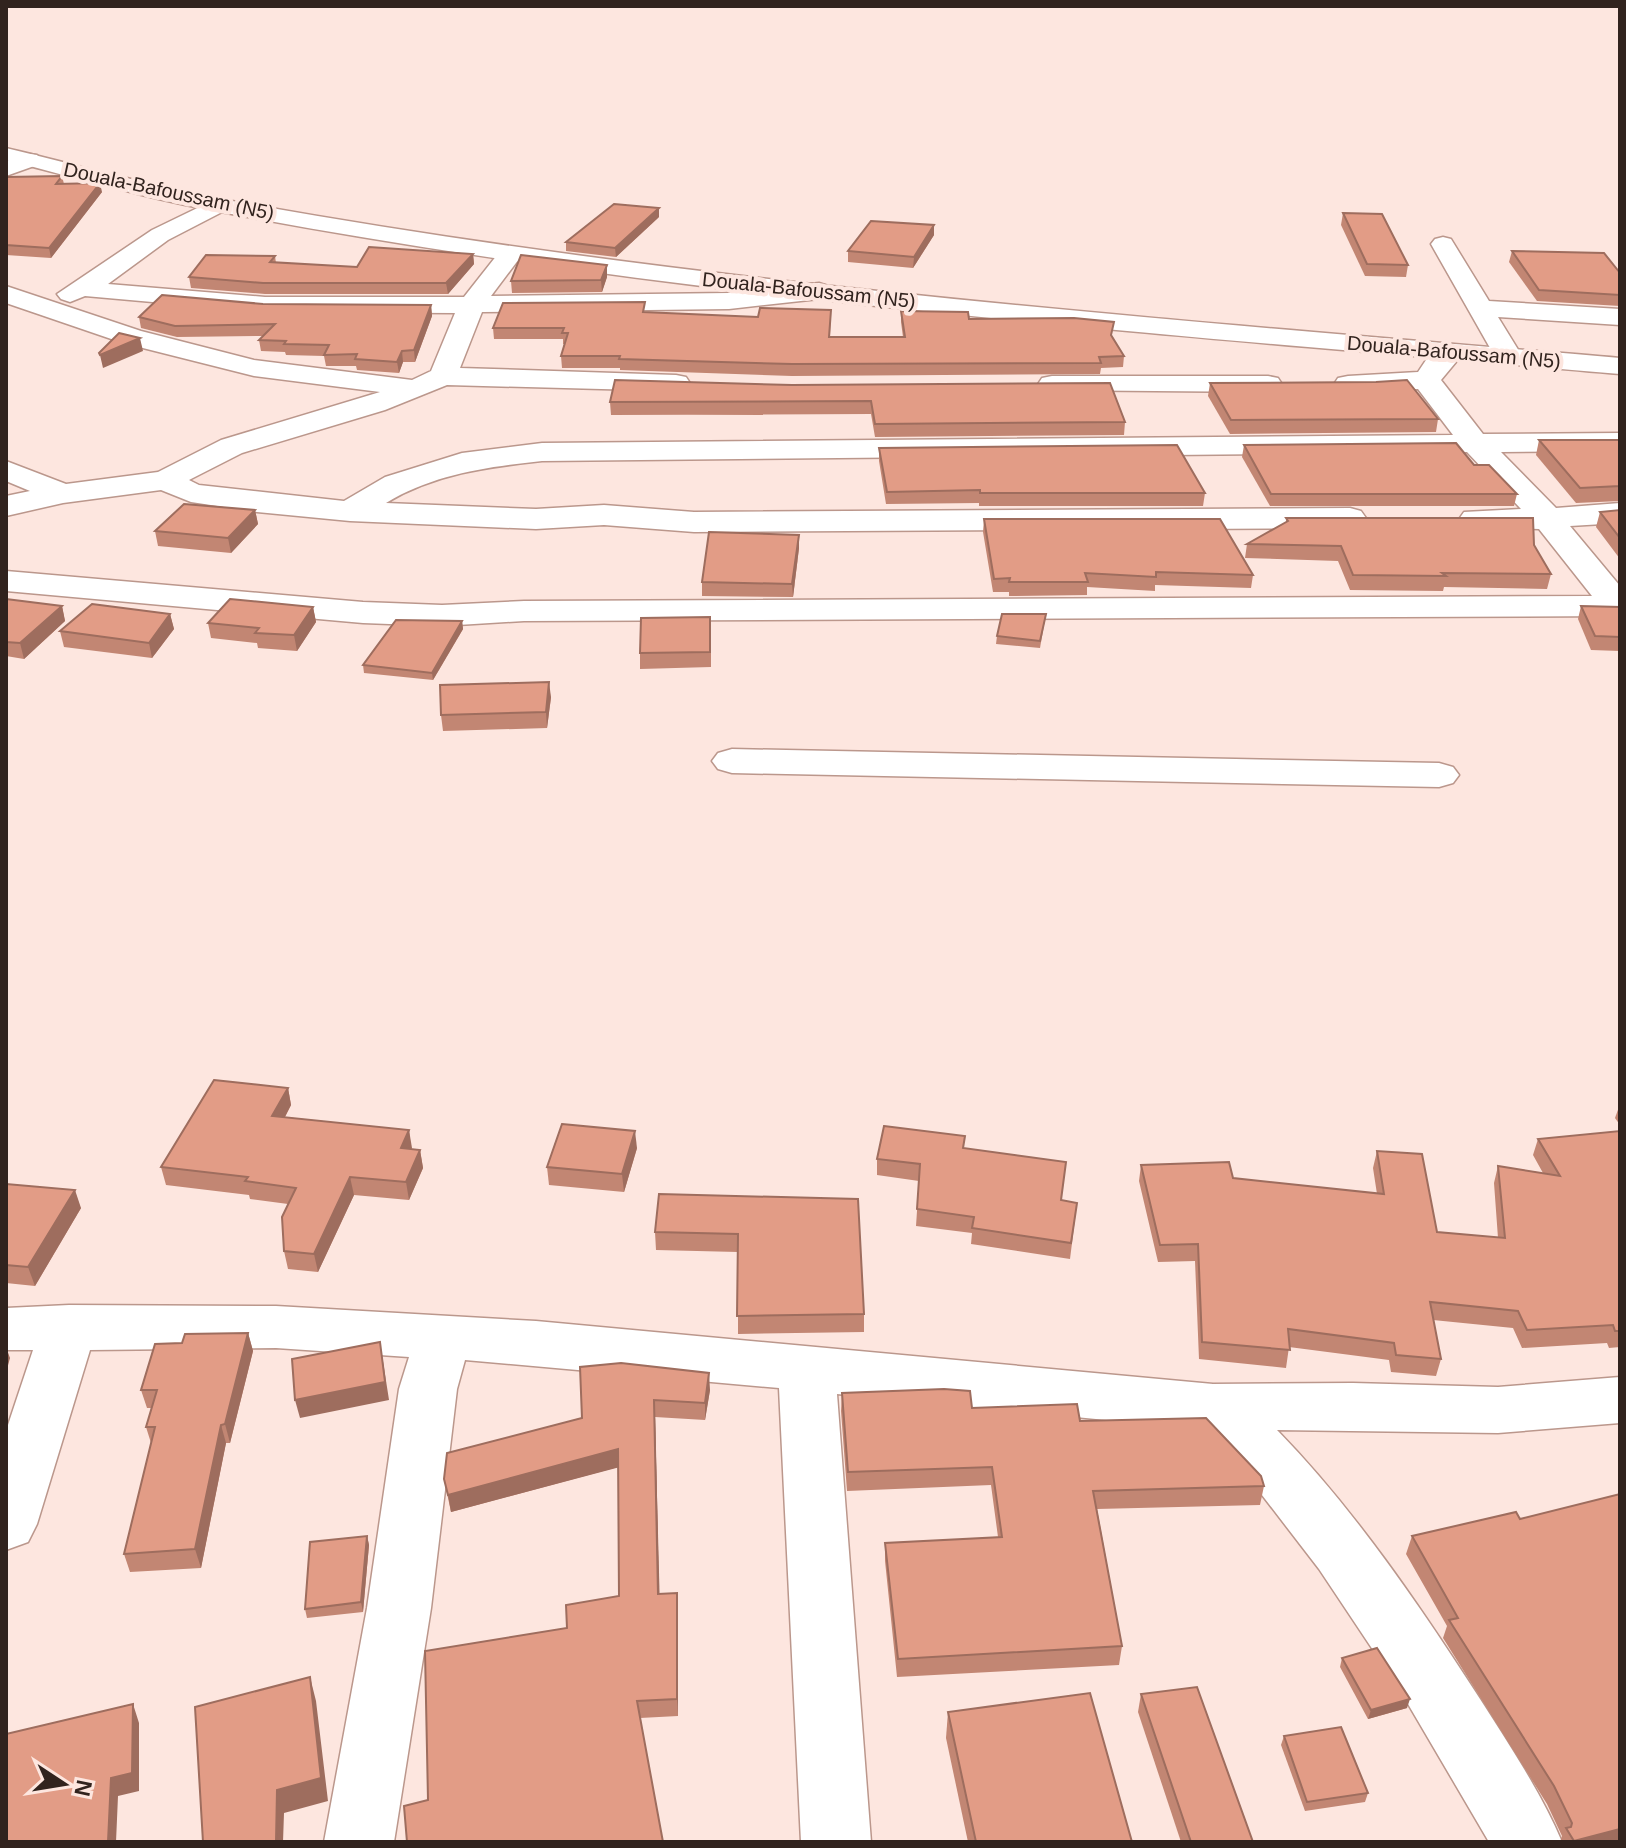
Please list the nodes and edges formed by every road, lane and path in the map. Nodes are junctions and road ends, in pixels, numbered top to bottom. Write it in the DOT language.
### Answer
graph roads {
  1 [pos="14,161"];
  2 [pos="218,205"];
  3 [pos="1443,244"];
  4 [pos="510,255"];
  5 [pos="79,288"];
  6 [pos="819,291"];
  7 [pos="6,294"];
  8 [pos="472,304"];
  9 [pos="46,307"];
  10 [pos="1483,308"];
  11 [pos="1620,317"];
  12 [pos="6,321"];
  13 [pos="1446,351"];
  14 [pos="1508,356"];
  15 [pos="1620,366"];
  16 [pos="1426,380"];
  17 [pos="431,382"];
  18 [pos="697,384"];
  19 [pos="1030,384"];
  20 [pos="1296,384"];
  21 [pos="1327,384"];
  22 [pos="1473,441"];
  23 [pos="1620,442"];
  24 [pos="6,470"];
  25 [pos="166,480"];
  26 [pos="63,494"];
  27 [pos="6,506"];
  28 [pos="350,511"];
  29 [pos="1620,513"];
  30 [pos="1377,518"];
  31 [pos="1439,519"];
  32 [pos="1548,519"];
  33 [pos="6,581"];
  34 [pos="1619,606"];
  35 [pos="732,761"];
  36 [pos="1439,775"];
  37 [pos="69,1326"];
  38 [pos="6,1329"];
  39 [pos="443,1338"];
  40 [pos="807,1368"];
  41 [pos="1620,1400"];
  42 [pos="1213,1407"];
  43 [pos="6,1524"];
  44 [pos="359,1842"];
  45 [pos="836,1842"];
  46 [pos="1527,1842"];
  1 -- 2 [label="main road, Douala-Bafoussam (N5)"];
  2 -- 4 [label="main road, Douala-Bafoussam (N5)"];
  2 -- 5 [label="main road"];
  3 -- 10 [label="main road"];
  4 -- 6 [label="main road, Douala-Bafoussam (N5)"];
  4 -- 8 [label="main road"];
  5 -- 8 [label="main road"];
  5 -- 9 [label="main road"];
  6 -- 8 [label="main road"];
  6 -- 13 [label="main road, Douala-Bafoussam (N5)"];
  7 -- 9 [label="main road"];
  8 -- 17 [label="main road"];
  9 -- 12 [label="main road"];
  9 -- 17 [label="main road"];
  10 -- 11 [label="main road"];
  10 -- 14 [label="main road"];
  13 -- 14 [label="main road, Douala-Bafoussam (N5)"];
  13 -- 16 [label="main road"];
  14 -- 15 [label="main road, Douala-Bafoussam (N5)"];
  16 -- 21 [label="main road"];
  16 -- 22 [label="main road"];
  17 -- 18 [label="main road"];
  17 -- 25 [label="main road"];
  19 -- 20 [label="main road"];
  22 -- 23 [label="main road"];
  22 -- 28 [label="main road"];
  22 -- 32 [label="main road"];
  24 -- 26 [label="main road"];
  25 -- 26 [label="main road"];
  25 -- 28 [label="main road"];
  26 -- 27 [label="main road"];
  28 -- 30 [label="main road"];
  29 -- 32 [label="main road"];
  31 -- 32 [label="main road"];
  32 -- 34 [label="main road"];
  33 -- 34 [label="main road"];
  35 -- 36 [label="main road"];
  37 -- 38 [label="main road"];
  37 -- 39 [label="main road"];
  37 -- 43 [label="main road"];
  39 -- 40 [label="main road"];
  39 -- 44 [label="main road"];
  40 -- 42 [label="main road"];
  40 -- 45 [label="main road"];
  41 -- 42 [label="main road"];
  42 -- 46 [label="main road"];
}
